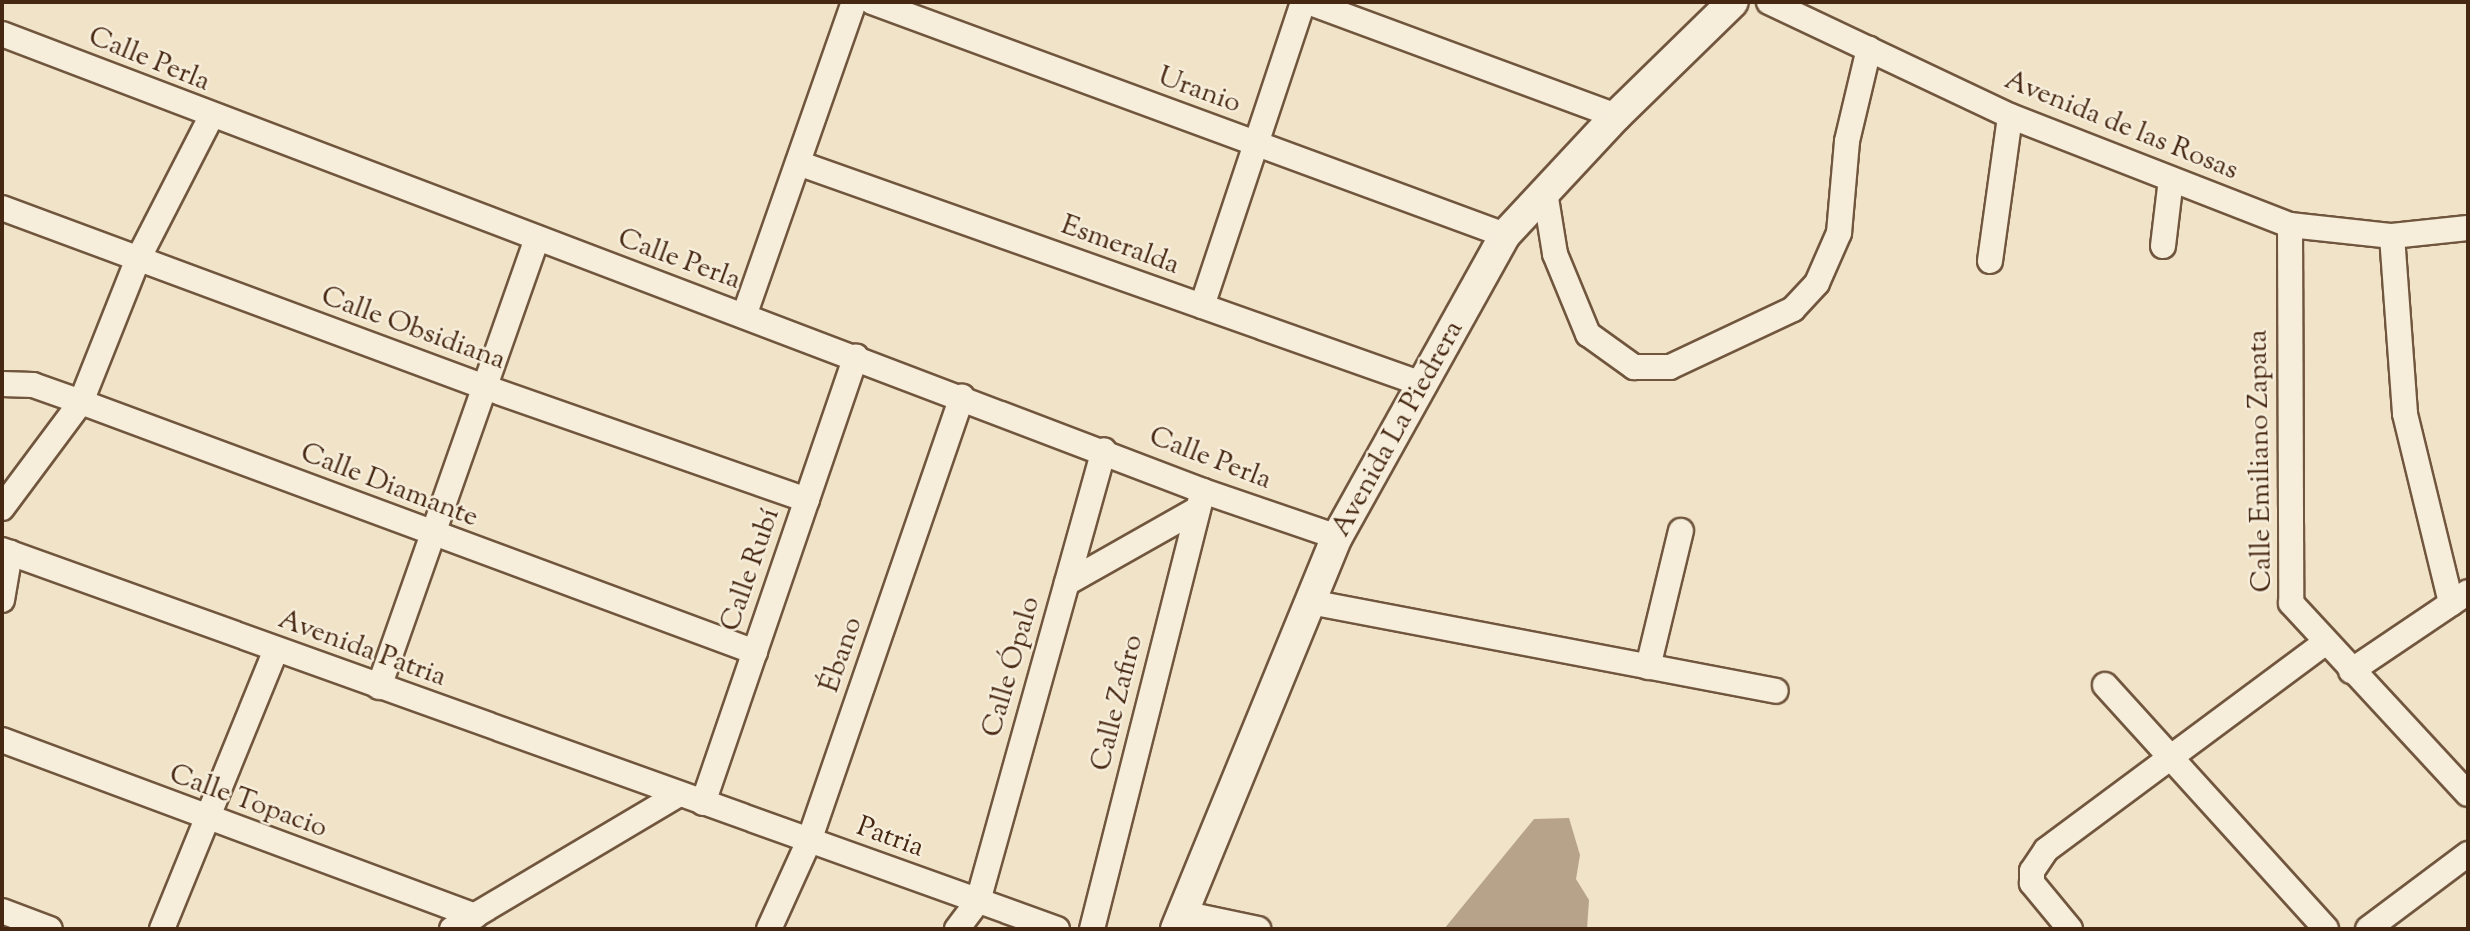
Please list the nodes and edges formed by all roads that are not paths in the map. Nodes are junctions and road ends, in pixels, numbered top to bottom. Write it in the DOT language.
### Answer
graph roads {
  1 [pos="854,2"];
  2 [pos="872,2"];
  3 [pos="1305,2"];
  4 [pos="1733,2"];
  5 [pos="1769,2"];
  6 [pos="2,34"];
  7 [pos="1869,49"];
  8 [pos="1616,116"];
  9 [pos="2010,116"];
  10 [pos="211,117"];
  11 [pos="1254,142"];
  12 [pos="798,163"];
  13 [pos="2171,179"];
  14 [pos="1545,192"];
  15 [pos="2,208"];
  16 [pos="2290,225"];
  17 [pos="2468,228"];
  18 [pos="1505,235"];
  19 [pos="2392,236"];
  20 [pos="537,238"];
  21 [pos="2163,246"];
  22 [pos="138,259"];
  23 [pos="1990,261"];
  24 [pos="1202,306"];
  25 [pos="744,316"];
  26 [pos="856,357"];
  27 [pos="2,384"];
  28 [pos="1422,384"];
  29 [pos="487,388"];
  30 [pos="962,397"];
  31 [pos="81,402"];
  32 [pos="1104,450"];
  33 [pos="807,500"];
  34 [pos="1200,500"];
  35 [pos="2,508"];
  36 [pos="1681,531"];
  37 [pos="433,535"];
  38 [pos="1337,537"];
  39 [pos="6,552"];
  40 [pos="1067,583"];
  41 [pos="2460,597"];
  42 [pos="2,600"];
  43 [pos="1310,602"];
  44 [pos="2325,643"];
  45 [pos="276,649"];
  46 [pos="755,652"];
  47 [pos="1647,667"];
  48 [pos="2351,671"];
  49 [pos="2105,685"];
  50 [pos="379,687"];
  51 [pos="1776,691"];
  52 [pos="2,740"];
  53 [pos="2169,757"];
  54 [pos="679,794"];
  55 [pos="2468,794"];
  56 [pos="703,803"];
  57 [pos="207,819"];
  58 [pos="809,841"];
  59 [pos="2468,854"];
  60 [pos="978,901"];
  61 [pos="2,911"];
  62 [pos="475,916"];
  63 [pos="1179,921"];
  64 [pos="50,929"];
  65 [pos="162,929"];
  66 [pos="452,929"];
  67 [pos="769,929"];
  68 [pos="957,929"];
  69 [pos="1057,929"];
  70 [pos="1092,929"];
  71 [pos="1258,929"];
  72 [pos="2070,929"];
  73 [pos="2326,929"];
  74 [pos="2368,929"];
  1 -- 12 [label="street"];
  2 -- 11 [label="street, Uranio"];
  3 -- 8 [label="street"];
  3 -- 11 [label="street"];
  4 -- 8 [label="street, Avenida La Piedrera"];
  5 -- 7 [label="street, Avenida de las Rosas"];
  6 -- 10 [label="street, Calle Perla"];
  7 -- 9 [label="street, Avenida de las Rosas"];
  7 -- 14 [label="street"];
  8 -- 14 [label="street, Avenida La Piedrera"];
  9 -- 13 [label="street, Avenida de las Rosas"];
  9 -- 23 [label="street"];
  10 -- 20 [label="street, Calle Perla"];
  10 -- 22 [label="street"];
  11 -- 18 [label="street, Uranio"];
  11 -- 24 [label="street"];
  12 -- 24 [label="street, Esmeralda"];
  12 -- 25 [label="street"];
  13 -- 16 [label="street, Avenida de las Rosas"];
  13 -- 21 [label="street"];
  14 -- 18 [label="street, Avenida La Piedrera"];
  15 -- 22 [label="street, Calle Obsidiana"];
  16 -- 19 [label="street, Avenida de las Rosas"];
  16 -- 44 [label="street, Calle Emiliano Zapata"];
  17 -- 19 [label="street, Avenida de las Rosas"];
  18 -- 28 [label="street, Avenida La Piedrera"];
  19 -- 41 [label="street"];
  20 -- 25 [label="street, Calle Perla"];
  20 -- 29 [label="street"];
  22 -- 29 [label="street, Calle Obsidiana"];
  22 -- 31 [label="street"];
  24 -- 28 [label="street, Esmeralda"];
  25 -- 26 [label="street, Calle Perla"];
  26 -- 30 [label="street, Calle Perla"];
  26 -- 33 [label="street, Calle Rubí"];
  27 -- 31 [label="street, Calle Diamante"];
  28 -- 38 [label="street, Avenida La Piedrera"];
  29 -- 33 [label="street, Calle Obsidiana"];
  29 -- 37 [label="street"];
  30 -- 32 [label="street, Calle Perla"];
  30 -- 58 [label="street, Ébano"];
  31 -- 35 [label="street"];
  31 -- 37 [label="street, Calle Diamante"];
  32 -- 34 [label="street, Calle Perla"];
  32 -- 40 [label="street, Calle Ópalo"];
  33 -- 46 [label="street, Calle Rubí"];
  34 -- 38 [label="street, Calle Perla"];
  34 -- 40 [label="street"];
  34 -- 70 [label="street, Calle Zafiro"];
  36 -- 47 [label="street"];
  37 -- 46 [label="street, Calle Diamante"];
  37 -- 50 [label="street"];
  38 -- 43 [label="street, Avenida La Piedrera"];
  39 -- 42 [label="street"];
  39 -- 45 [label="street, Avenida Patria"];
  40 -- 60 [label="street, Calle Ópalo"];
  41 -- 48 [label="street"];
  43 -- 47 [label="street"];
  43 -- 63 [label="street, Avenida La Piedrera"];
  44 -- 48 [label="street, Calle Emiliano Zapata"];
  44 -- 53 [label="street"];
  45 -- 50 [label="street, Avenida Patria"];
  45 -- 57 [label="street"];
  46 -- 56 [label="street, Calle Rubí"];
  47 -- 51 [label="street"];
  48 -- 55 [label="street, Calle Emiliano Zapata"];
  49 -- 53 [label="street"];
  50 -- 54 [label="street, Avenida Patria"];
  52 -- 57 [label="street, Calle Topacio"];
  53 -- 72 [label="street"];
  53 -- 73 [label="street"];
  54 -- 56 [label="street, Avenida Patria"];
  54 -- 62 [label="street"];
  56 -- 58 [label="street, Patria"];
  57 -- 62 [label="street, Calle Topacio"];
  57 -- 65 [label="street"];
  58 -- 60 [label="street, Patria"];
  58 -- 67 [label="street, Ébano"];
  59 -- 74 [label="street"];
  60 -- 68 [label="street"];
  60 -- 69 [label="street, Patria"];
  61 -- 64 [label="street"];
  62 -- 66 [label="street"];
  63 -- 71 [label="street"];
}
